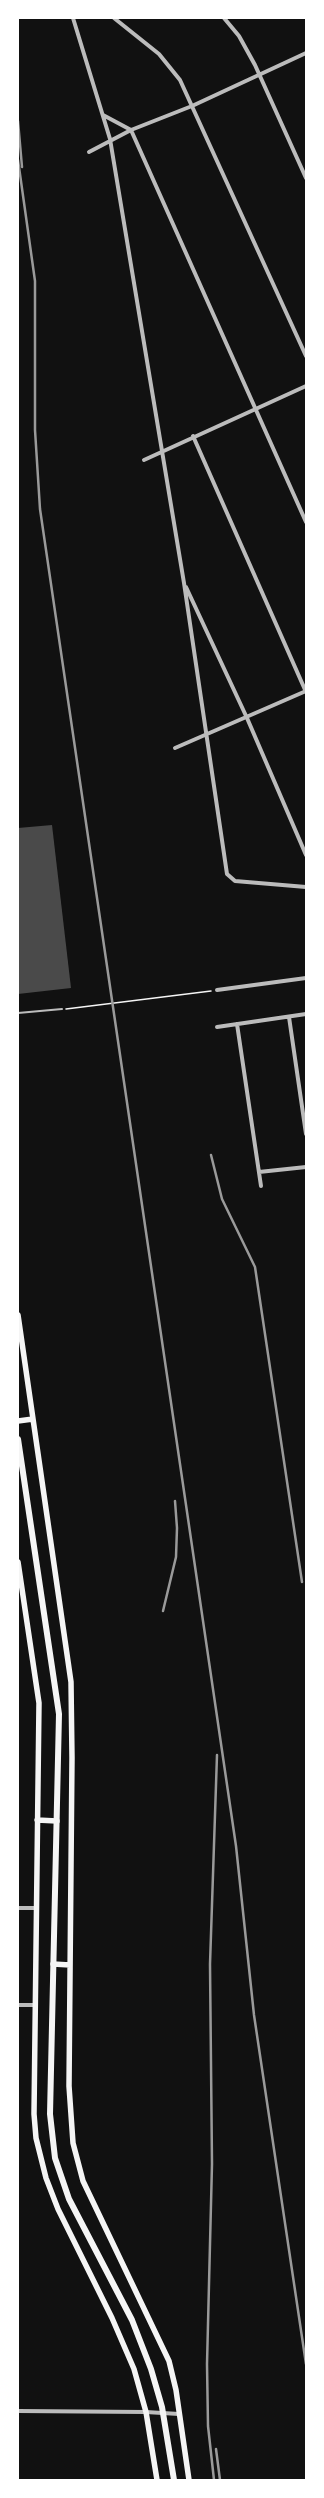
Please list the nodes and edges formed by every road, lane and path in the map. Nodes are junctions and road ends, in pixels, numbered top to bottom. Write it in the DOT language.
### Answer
graph roads {
  1 [pos="73,18"];
  2 [pos="114,18"];
  3 [pos="224,18"];
  4 [pos="306,53"];
  5 [pos="260,76"];
  6 [pos="192,106"];
  7 [pos="103,115"];
  8 [pos="131,130"];
  9 [pos="110,139"];
  10 [pos="89,152"];
  11 [pos="306,178"];
  12 [pos="306,356"];
  13 [pos="306,386"];
  14 [pos="255,409"];
  15 [pos="193,436"];
  16 [pos="162,449"];
  17 [pos="144,460"];
  18 [pos="306,522"];
  19 [pos="184,583"];
  20 [pos="306,691"];
  21 [pos="247,718"];
  22 [pos="206,736"];
  23 [pos="175,748"];
  24 [pos="306,855"];
  25 [pos="306,887"];
  26 [pos="306,978"];
  27 [pos="217,990"];
  28 [pos="62,1009"];
  29 [pos="18,1013"];
  30 [pos="306,1014"];
  31 [pos="289,1016"];
  32 [pos="237,1024"];
  33 [pos="217,1027"];
  34 [pos="306,1134"];
  35 [pos="306,1167"];
  36 [pos="259,1172"];
  37 [pos="261,1186"];
  38 [pos="18,1315"];
  39 [pos="33,1419"];
  40 [pos="18,1421"];
  41 [pos="18,1439"];
  42 [pos="18,1562"];
  43 [pos="37,1820"];
  44 [pos="56,1821"];
  45 [pos="18,1908"];
  46 [pos="36,1908"];
  47 [pos="53,1964"];
  48 [pos="70,1966"];
  49 [pos="18,2005"];
  50 [pos="35,2005"];
  51 [pos="18,2411"];
  52 [pos="146,2412"];
  53 [pos="163,2413"];
  54 [pos="179,2414"];
  55 [pos="157,2480"];
  56 [pos="174,2480"];
  57 [pos="189,2480"];
  1 -- 7 [label="street"];
  2 -- 6 [label="street"];
  3 -- 5 [label="street"];
  4 -- 5 [label="street"];
  5 -- 6 [label="street"];
  5 -- 11 [label="street"];
  6 -- 8 [label="street"];
  6 -- 12 [label="street"];
  7 -- 8 [label="street"];
  7 -- 9 [label="street"];
  8 -- 9 [label="street"];
  8 -- 14 [label="street"];
  9 -- 10 [label="street"];
  9 -- 16 [label="street"];
  13 -- 14 [label="street"];
  14 -- 15 [label="street"];
  14 -- 18 [label="street"];
  15 -- 16 [label="street"];
  15 -- 20 [label="street"];
  16 -- 17 [label="street"];
  16 -- 19 [label="street"];
  19 -- 21 [label="street"];
  19 -- 22 [label="street"];
  20 -- 21 [label="street"];
  21 -- 22 [label="street"];
  21 -- 24 [label="street"];
  22 -- 23 [label="street"];
  22 -- 25 [label="street"];
  26 -- 27 [label="street"];
  27 -- 28 [label="path"];
  28 -- 29 [label="lane"];
  30 -- 31 [label="street"];
  31 -- 32 [label="street"];
  31 -- 34 [label="street"];
  32 -- 33 [label="street"];
  32 -- 36 [label="street"];
  35 -- 36 [label="street"];
  36 -- 37 [label="street"];
  38 -- 39 [label="main road"];
  39 -- 40 [label="main road"];
  39 -- 48 [label="main road"];
  41 -- 44 [label="main road"];
  42 -- 43 [label="main road"];
  43 -- 44 [label="main road"];
  43 -- 46 [label="main road"];
  44 -- 47 [label="main road"];
  45 -- 46 [label="street"];
  46 -- 50 [label="main road"];
  47 -- 48 [label="main road"];
  47 -- 53 [label="main road"];
  48 -- 54 [label="main road"];
  49 -- 50 [label="street"];
  50 -- 52 [label="main road"];
  51 -- 52 [label="street"];
  52 -- 53 [label="street"];
  52 -- 55 [label="main road"];
  53 -- 54 [label="street"];
  53 -- 56 [label="main road"];
  54 -- 57 [label="main road"];
}
